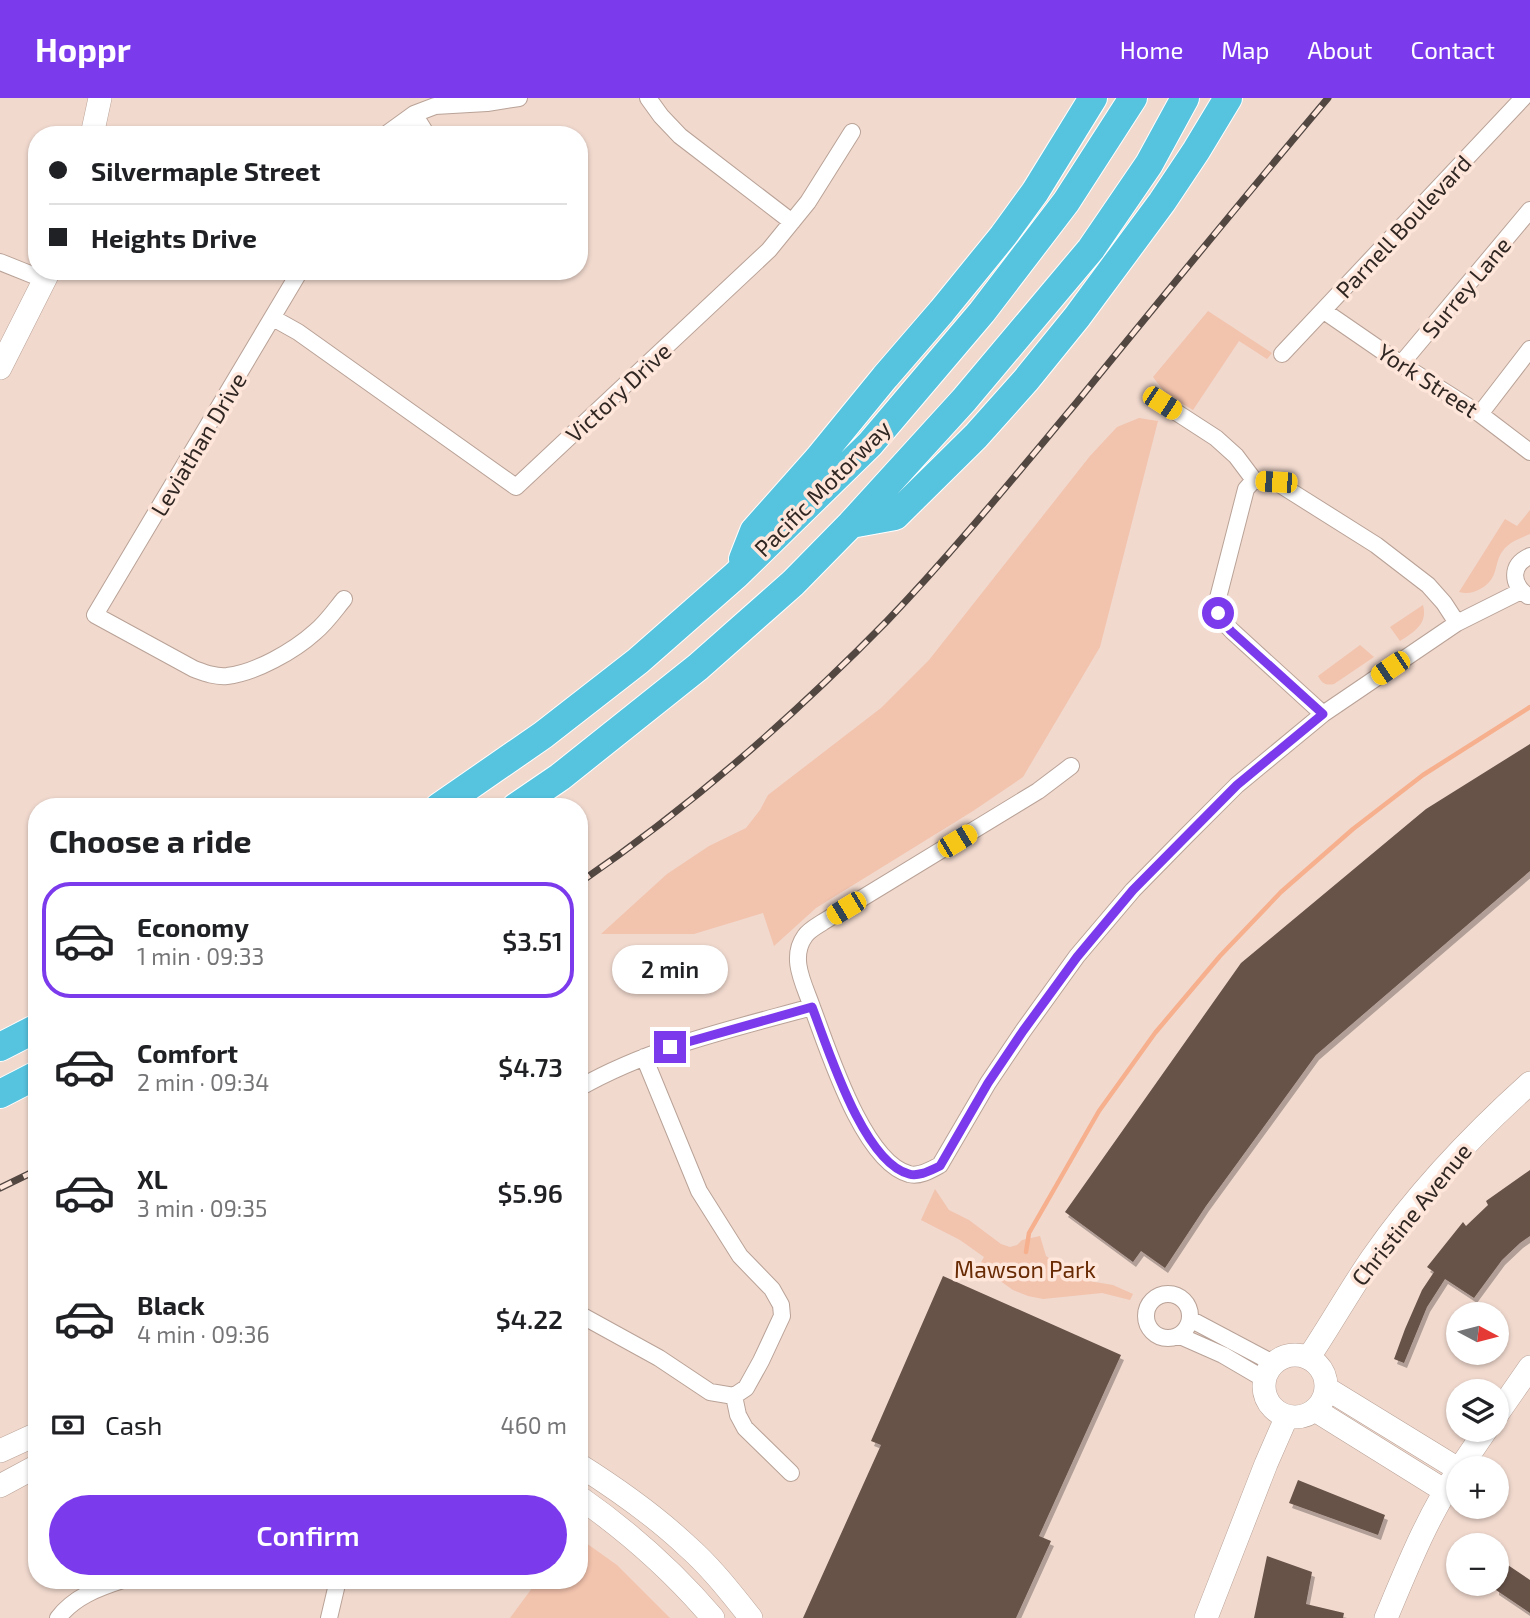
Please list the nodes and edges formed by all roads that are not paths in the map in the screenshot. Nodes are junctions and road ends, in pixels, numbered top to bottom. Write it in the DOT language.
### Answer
graph roads {
  1 [pos="100,98"];
  2 [pos="519,98"];
  3 [pos="648,98"];
  4 [pos="1093,98"];
  5 [pos="1133,98"];
  6 [pos="1185,98"];
  7 [pos="1228,98"];
  8 [pos="1525,101"];
  9 [pos="414,114"];
  10 [pos="94,126"];
  11 [pos="397,126"];
  12 [pos="421,126"];
  13 [pos="852,132"];
  14 [pos="1530,210"];
  15 [pos="792,222"];
  16 [pos="0,262"];
  17 [pos="28,270"];
  18 [pos="45,280"];
  19 [pos="295,280"];
  20 [pos="1324,310"];
  21 [pos="273,318"];
  22 [pos="1530,349"];
  23 [pos="1282,354"];
  24 [pos="1401,364"];
  25 [pos="0,368"];
  26 [pos="1162,403"];
  27 [pos="1480,414"];
  28 [pos="1530,452"];
  29 [pos="1254,480"];
  30 [pos="851,524"];
  31 [pos="1530,556"];
  32 [pos="736,575"];
  33 [pos="1525,594"];
  34 [pos="344,599"];
  35 [pos="1457,623"];
  36 [pos="1323,714"];
  37 [pos="1071,766"];
  38 [pos="452,798"];
  39 [pos="529,798"];
  40 [pos="812,1007"];
  41 [pos="28,1033"];
  42 [pos="0,1047"];
  43 [pos="644,1056"];
  44 [pos="28,1080"];
  45 [pos="588,1083"];
  46 [pos="1530,1083"];
  47 [pos="0,1094"];
  48 [pos="588,1319"];
  49 [pos="1190,1319"];
  50 [pos="1180,1336"];
  51 [pos="1309,1357"];
  52 [pos="1530,1367"];
  53 [pos="1269,1371"];
  54 [pos="1326,1388"];
  55 [pos="734,1395"];
  56 [pos="1509,1397"];
  57 [pos="1315,1410"];
  58 [pos="1287,1416"];
  59 [pos="28,1438"];
  60 [pos="0,1451"];
  61 [pos="1446,1462"];
  62 [pos="28,1471"];
  63 [pos="588,1471"];
  64 [pos="791,1473"];
  65 [pos="0,1486"];
  66 [pos="1445,1491"];
  67 [pos="588,1503"];
  68 [pos="1228,1561"];
  69 [pos="99,1589"];
  70 [pos="336,1589"];
  71 [pos="58,1618"];
  72 [pos="329,1618"];
  73 [pos="713,1618"];
  74 [pos="751,1618"];
  75 [pos="1196,1618"];
  76 [pos="1206,1618"];
  77 [pos="1386,1618"];
  1 -- 10 [label="street"];
  2 -- 9 [label="street"];
  3 -- 15 [label="street"];
  4 -- 32 [label="highway"];
  5 -- 32 [label="highway, Pacific Motorway"];
  6 -- 30 [label="highway, Pacific Motorway"];
  7 -- 30 [label="highway"];
  8 -- 20 [label="street, Parnell Boulevard"];
  9 -- 11 [label="street"];
  9 -- 12 [label="street"];
  13 -- 15 [label="street"];
  14 -- 24 [label="street, Surrey Lane"];
  15 -- 21 [label="street, Victory Drive"];
  16 -- 17 [label="street"];
  18 -- 25 [label="street"];
  19 -- 21 [label="street, Leviathan Drive"];
  20 -- 23 [label="street, Parnell Boulevard"];
  20 -- 24 [label="street, York Street"];
  21 -- 34 [label="street, Leviathan Drive"];
  22 -- 27 [label="street"];
  24 -- 27 [label="street, York Street"];
  26 -- 29 [label="street"];
  27 -- 28 [label="street, York Street"];
  29 -- 35 [label="street"];
  29 -- 36 [label="street"];
  30 -- 39 [label="highway, Pacific Motorway"];
  31 -- 33 [label="street"];
  32 -- 38 [label="highway, Pacific Motorway"];
  33 -- 35 [label="street"];
  35 -- 36 [label="street"];
  36 -- 40 [label="street"];
  37 -- 40 [label="street"];
  40 -- 43 [label="street"];
  41 -- 42 [label="highway"];
  43 -- 45 [label="street"];
  43 -- 55 [label="street"];
  44 -- 47 [label="highway"];
  46 -- 51 [label="street, Christine Avenue"];
  48 -- 55 [label="street"];
  49 -- 50 [label="street"];
  49 -- 50 [label="street"];
  49 -- 53 [label="street"];
  50 -- 53 [label="street"];
  51 -- 53 [label="street"];
  51 -- 54 [label="street"];
  52 -- 56 [label="street"];
  53 -- 58 [label="street"];
  54 -- 57 [label="street"];
  54 -- 61 [label="street"];
  55 -- 64 [label="street"];
  57 -- 58 [label="street"];
  57 -- 66 [label="street"];
  58 -- 68 [label="street"];
  59 -- 60 [label="street"];
  62 -- 65 [label="street"];
  63 -- 74 [label="street"];
  66 -- 77 [label="street"];
  67 -- 73 [label="street"];
  68 -- 75 [label="street"];
  68 -- 76 [label="street"];
  69 -- 71 [label="street"];
  70 -- 72 [label="street"];
}
